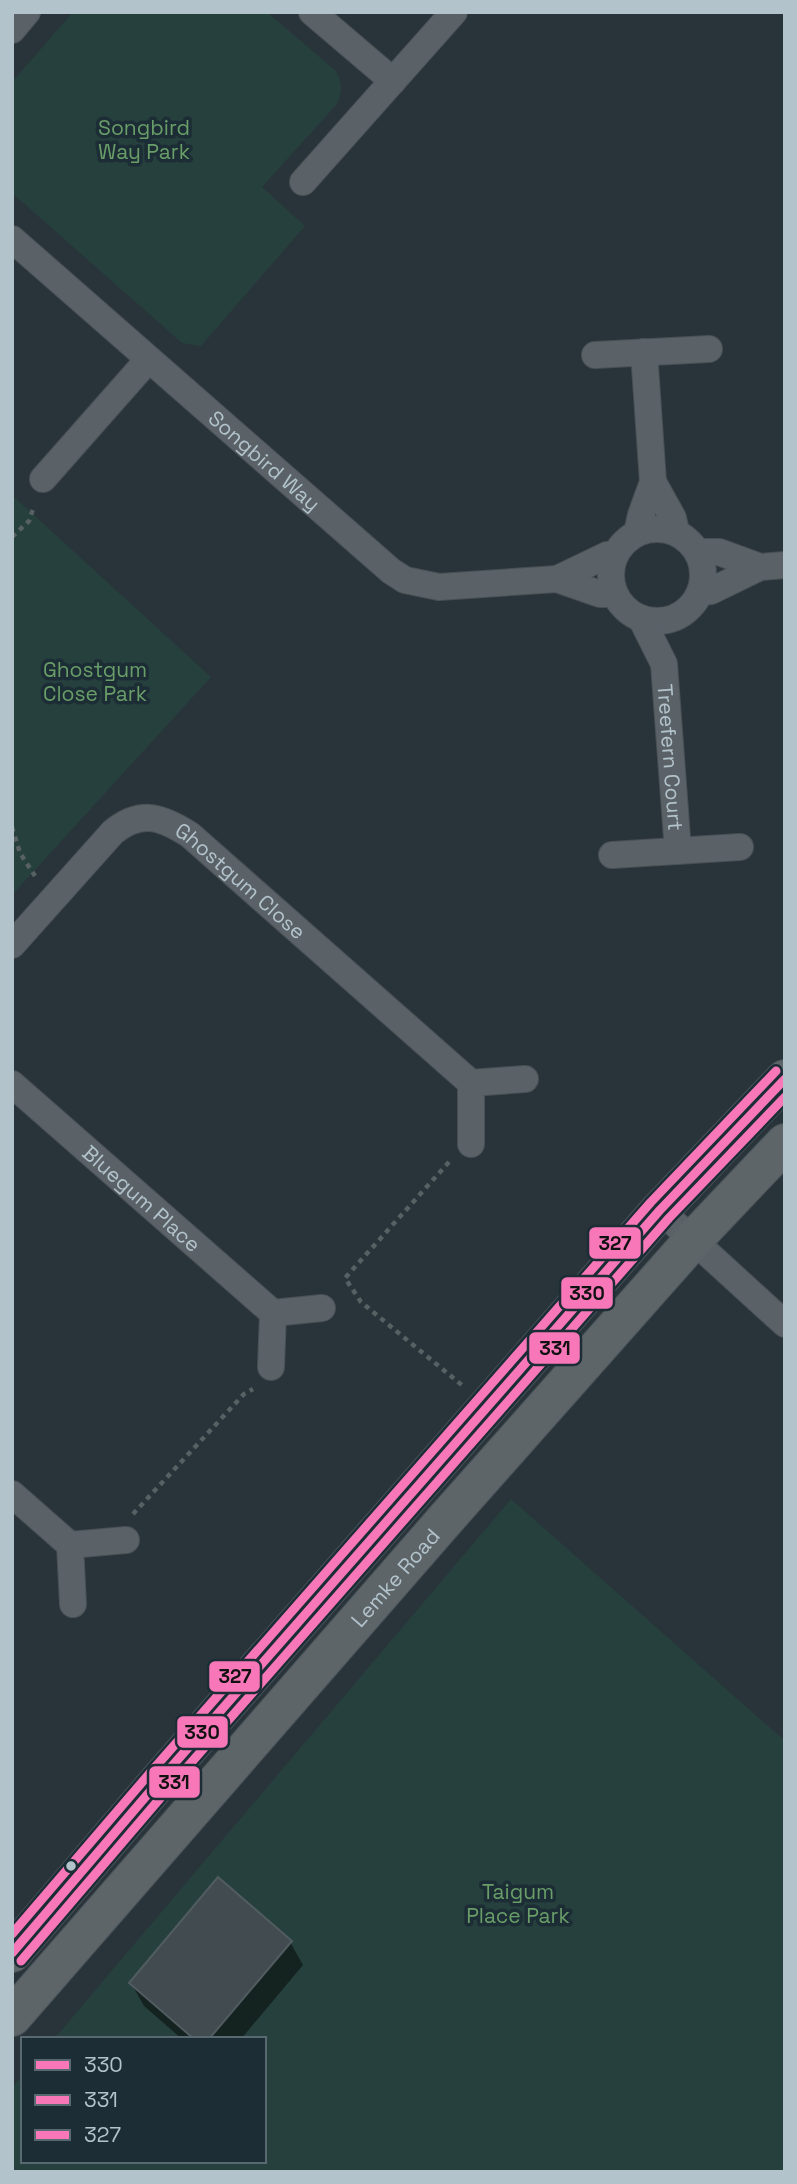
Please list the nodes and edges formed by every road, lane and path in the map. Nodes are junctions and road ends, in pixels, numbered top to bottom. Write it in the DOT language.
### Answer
graph roads {
  1 [pos="27,12"];
  2 [pos="312,12"];
  3 [pos="454,12"];
  4 [pos="12,30"];
  5 [pos="393,81"];
  6 [pos="303,183"];
  7 [pos="12,239"];
  8 [pos="709,349"];
  9 [pos="644,352"];
  10 [pos="594,355"];
  11 [pos="149,360"];
  12 [pos="43,479"];
  13 [pos="653,482"];
  14 [pos="637,533"];
  15 [pos="676,533"];
  16 [pos="12,537"];
  17 [pos="698,552"];
  18 [pos="615,555"];
  19 [pos="772,566"];
  20 [pos="557,579"];
  21 [pos="700,592"];
  22 [pos="615,594"];
  23 [pos="676,617"];
  24 [pos="640,618"];
  25 [pos="664,664"];
  26 [pos="12,827"];
  27 [pos="740,847"];
  28 [pos="678,851"];
  29 [pos="612,855"];
  30 [pos="56,895"];
  31 [pos="12,945"];
  32 [pos="525,1079"];
  33 [pos="785,1079"];
  34 [pos="471,1083"];
  35 [pos="12,1084"];
  36 [pos="785,1143"];
  37 [pos="471,1144"];
  38 [pos="660,1210"];
  39 [pos="694,1239"];
  40 [pos="322,1308"];
  41 [pos="273,1313"];
  42 [pos="785,1324"];
  43 [pos="271,1367"];
  44 [pos="466,1389"];
  45 [pos="12,1494"];
  46 [pos="126,1540"];
  47 [pos="70,1545"];
  48 [pos="73,1604"];
  49 [pos="12,1953"];
  50 [pos="12,2017"];
  1 -- 4 [label="street"];
  2 -- 5 [label="street"];
  3 -- 5 [label="street"];
  5 -- 6 [label="street"];
  7 -- 11 [label="street, Songbird Way"];
  8 -- 9 [label="street"];
  9 -- 10 [label="street"];
  9 -- 13 [label="street"];
  11 -- 12 [label="street"];
  11 -- 20 [label="street, Songbird Way"];
  12 -- 16 [label="path"];
  13 -- 14 [label="street"];
  13 -- 15 [label="street"];
  14 -- 15 [label="street"];
  14 -- 18 [label="street"];
  15 -- 17 [label="street"];
  17 -- 19 [label="street"];
  17 -- 21 [label="street"];
  18 -- 20 [label="street, Songbird Way"];
  18 -- 22 [label="street"];
  19 -- 21 [label="street"];
  20 -- 22 [label="street, Songbird Way"];
  21 -- 23 [label="street"];
  22 -- 24 [label="street"];
  23 -- 24 [label="street"];
  23 -- 25 [label="street, Treefern Court"];
  24 -- 25 [label="street, Treefern Court"];
  25 -- 28 [label="street, Treefern Court"];
  26 -- 30 [label="path"];
  27 -- 28 [label="street, Treefern Court"];
  28 -- 29 [label="street, Treefern Court"];
  30 -- 31 [label="street, Ghostgum Close"];
  30 -- 34 [label="street, Ghostgum Close"];
  32 -- 34 [label="street"];
  33 -- 38 [label="main road, Lemke Road"];
  34 -- 37 [label="street"];
  35 -- 41 [label="street, Bluegum Place"];
  36 -- 39 [label="main road, Lemke Road"];
  37 -- 44 [label="path"];
  38 -- 39 [label="street"];
  38 -- 49 [label="main road, Lemke Road"];
  39 -- 42 [label="street"];
  39 -- 50 [label="main road, Lemke Road"];
  40 -- 41 [label="street"];
  41 -- 43 [label="street"];
  43 -- 46 [label="path"];
  45 -- 47 [label="street"];
  46 -- 47 [label="street"];
  47 -- 48 [label="street"];
}
